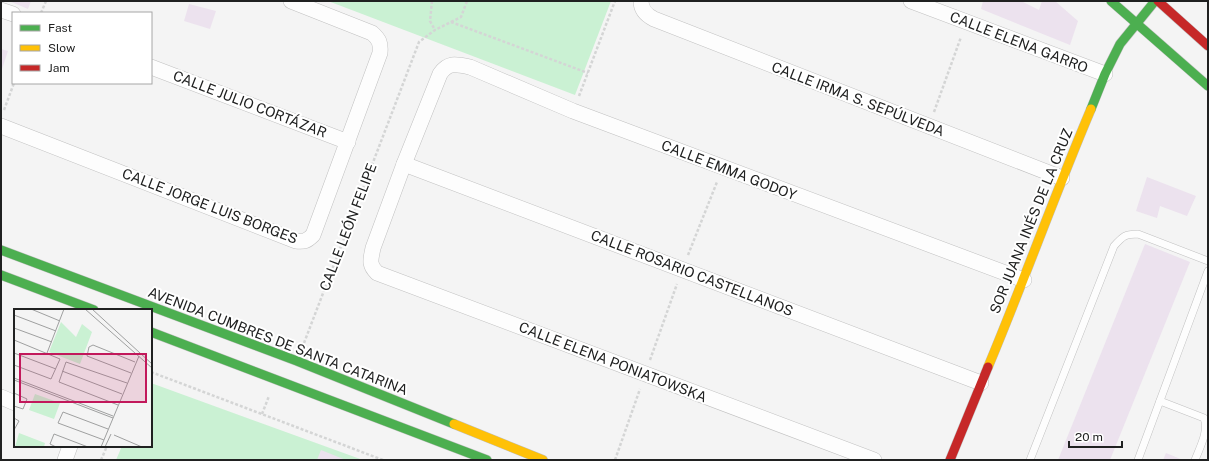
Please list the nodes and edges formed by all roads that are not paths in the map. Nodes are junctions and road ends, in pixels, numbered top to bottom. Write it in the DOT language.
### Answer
graph roads {
  1 [pos="291,1"];
  2 [pos="641,1"];
  3 [pos="911,1"];
  4 [pos="1111,1"];
  5 [pos="1156,1"];
  6 [pos="1,10"];
  7 [pos="12,14"];
  8 [pos="1136,23"];
  9 [pos="1208,46"];
  10 [pos="152,67"];
  11 [pos="440,74"];
  12 [pos="1105,74"];
  13 [pos="1208,86"];
  14 [pos="2,118"];
  15 [pos="348,142"];
  16 [pos="404,164"];
  17 [pos="1062,178"];
  18 [pos="1,250"];
  19 [pos="1208,261"];
  20 [pos="1208,271"];
  21 [pos="1,275"];
  22 [pos="1024,280"];
  23 [pos="91,309"];
  24 [pos="152,332"];
  25 [pos="301,376"];
  26 [pos="981,382"];
  27 [pos="1,398"];
  28 [pos="1160,401"];
  29 [pos="14,403"];
  30 [pos="70,447"];
  31 [pos="65,460"];
  32 [pos="488,460"];
  33 [pos="543,460"];
  34 [pos="874,460"];
  35 [pos="950,460"];
  36 [pos="1030,460"];
  37 [pos="1138,460"];
  38 [pos="1195,460"];
  1 -- 15 [label="street, CALLE JORGE LUIS BORGES"];
  2 -- 17 [label="street, CALLE IRMA S. SEPÚLVEDA"];
  3 -- 12 [label="street, CALLE ELENA GARRO"];
  4 -- 8 [label="street"];
  5 -- 8 [label="street, SOR JUANA INÉS DE LA CRUZ"];
  5 -- 9 [label="street"];
  6 -- 7 [label="street"];
  8 -- 12 [label="street, SOR JUANA INÉS DE LA CRUZ"];
  8 -- 13 [label="street"];
  10 -- 15 [label="street, CALLE JULIO CORTÁZAR"];
  11 -- 16 [label="street, CALLE ELENA PONIATOWSKA"];
  11 -- 22 [label="street, CALLE EMMA GODOY"];
  12 -- 17 [label="street, SOR JUANA INÉS DE LA CRUZ"];
  14 -- 15 [label="street, CALLE JORGE LUIS BORGES"];
  16 -- 26 [label="street, CALLE ROSARIO CASTELLANOS"];
  16 -- 34 [label="street, CALLE ELENA PONIATOWSKA"];
  17 -- 22 [label="street, SOR JUANA INÉS DE LA CRUZ"];
  18 -- 25 [label="street, AVENIDA CUMBRES DE SANTA CATARINA"];
  19 -- 36 [label="lane"];
  20 -- 28 [label="lane"];
  21 -- 23 [label="street"];
  22 -- 26 [label="street, SOR JUANA INÉS DE LA CRUZ"];
  24 -- 25 [label="street, AVENIDA CUMBRES DE SANTA CATARINA"];
  25 -- 32 [label="street, AVENIDA CUMBRES DE SANTA CATARINA"];
  25 -- 33 [label="street, AVENIDA CUMBRES DE SANTA CATARINA"];
  26 -- 35 [label="street, SOR JUANA INÉS DE LA CRUZ"];
  27 -- 29 [label="street"];
  28 -- 37 [label="lane"];
  28 -- 38 [label="lane"];
  30 -- 31 [label="street"];
}
